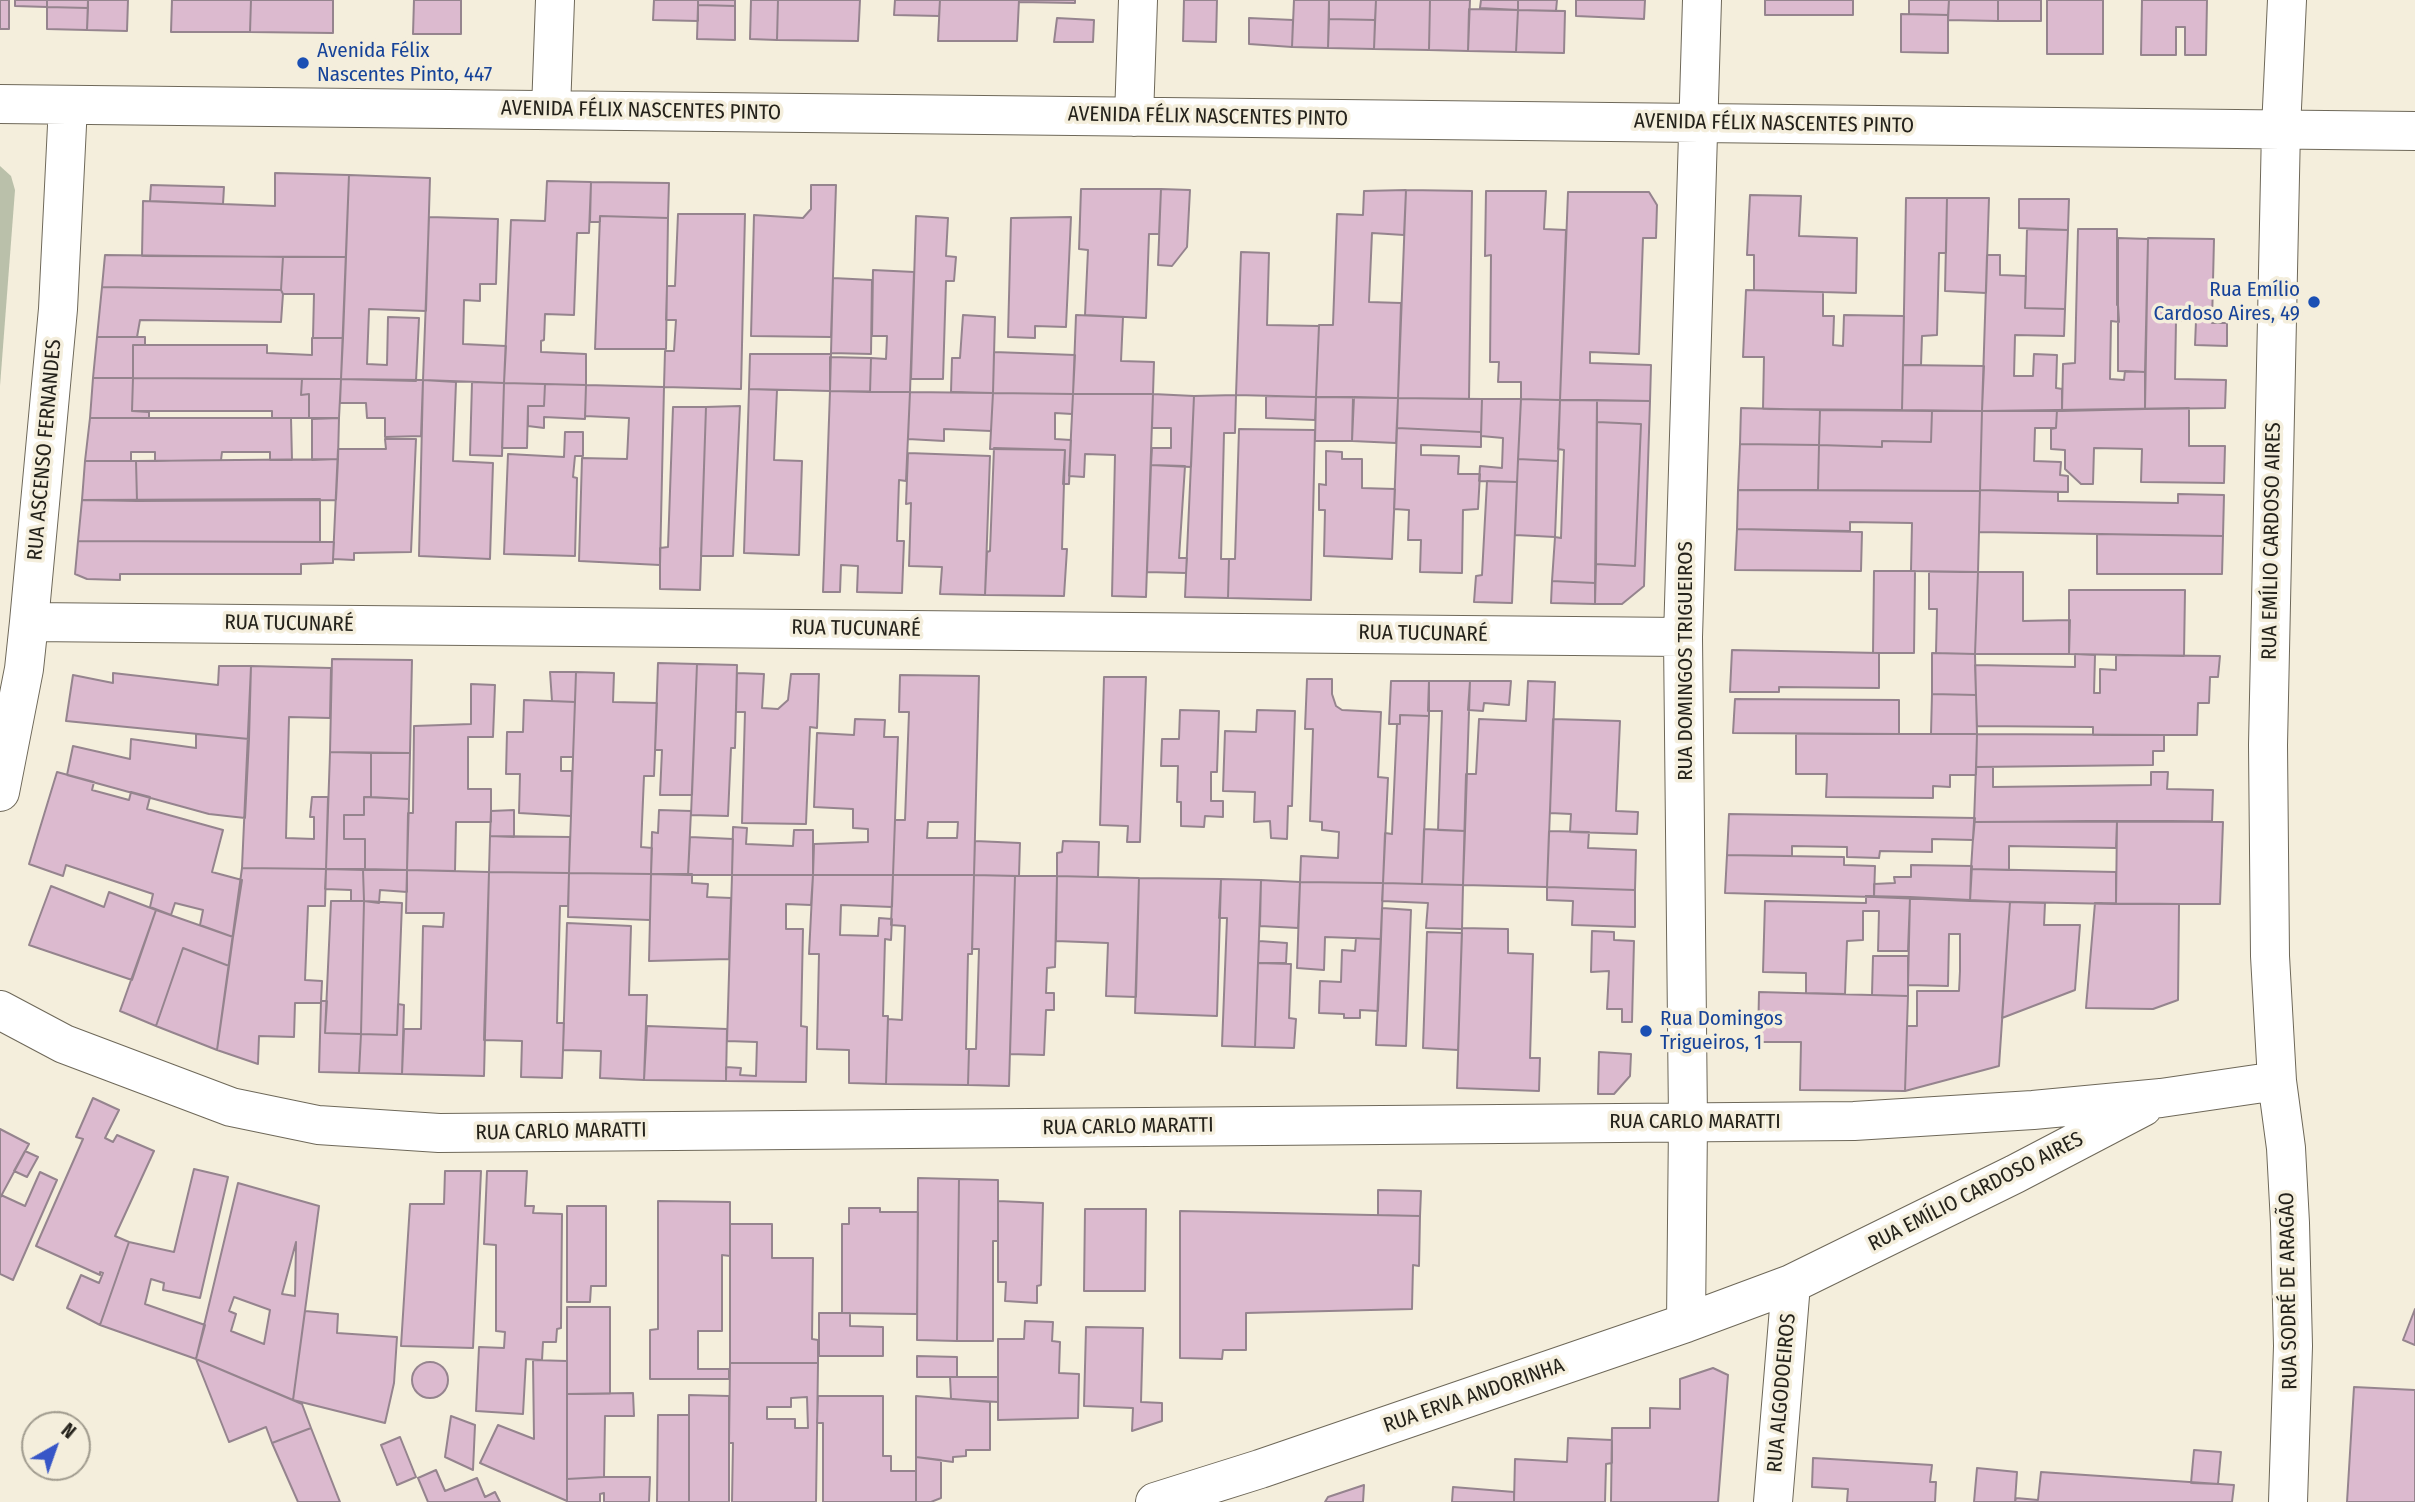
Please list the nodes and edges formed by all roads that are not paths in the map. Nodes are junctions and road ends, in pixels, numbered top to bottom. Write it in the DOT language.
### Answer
graph roads {
  1 [pos="555,0"];
  2 [pos="1138,0"];
  3 [pos="1702,0"];
  4 [pos="2287,0"];
  5 [pos="0,104"];
  6 [pos="68,105"];
  7 [pos="551,110"];
  8 [pos="1134,117"];
  9 [pos="1698,124"];
  10 [pos="2280,129"];
  11 [pos="2415,131"];
  12 [pos="29,622"];
  13 [pos="1683,637"];
  14 [pos="0,792"];
  15 [pos="0,1010"];
  16 [pos="2277,1081"];
  17 [pos="2161,1098"];
  18 [pos="1688,1122"];
  19 [pos="1791,1284"];
  20 [pos="1686,1323"];
  21 [pos="1259,1486"];
  22 [pos="1155,1502"];
  23 [pos="1773,1502"];
  24 [pos="2288,1502"];
  1 -- 7 [label="street"];
  2 -- 8 [label="street"];
  3 -- 9 [label="street, RUA DOMINGOS TRIGUEIROS"];
  4 -- 10 [label="street, RUA EMÍLIO CARDOSO AIRES"];
  5 -- 6 [label="street, AVENIDA FÉLIX NASCENTES PINTO"];
  6 -- 7 [label="street, AVENIDA FÉLIX NASCENTES PINTO"];
  6 -- 12 [label="street, RUA ASCENSO FERNANDES"];
  7 -- 8 [label="street, AVENIDA FÉLIX NASCENTES PINTO"];
  8 -- 9 [label="street, AVENIDA FÉLIX NASCENTES PINTO"];
  9 -- 10 [label="street, AVENIDA FÉLIX NASCENTES PINTO"];
  9 -- 13 [label="street, RUA DOMINGOS TRIGUEIROS"];
  10 -- 11 [label="street, AVENIDA FÉLIX NASCENTES PINTO"];
  10 -- 16 [label="street, RUA EMÍLIO CARDOSO AIRES"];
  12 -- 13 [label="street, RUA TUCUNARÉ"];
  12 -- 14 [label="street, RUA ASCENSO FERNANDES"];
  13 -- 18 [label="street, RUA DOMINGOS TRIGUEIROS"];
  15 -- 18 [label="street, RUA CARLO MARATTI"];
  16 -- 17 [label="street, RUA CARLO MARATTI"];
  16 -- 24 [label="street, RUA SODRÉ DE ARAGÃO"];
  17 -- 18 [label="street, RUA CARLO MARATTI"];
  17 -- 19 [label="street, RUA EMÍLIO CARDOSO AIRES"];
  18 -- 20 [label="street, RUA DOMINGOS TRIGUEIROS"];
  19 -- 20 [label="street, RUA ERVA ANDORINHA"];
  19 -- 23 [label="street, RUA ALGODOEIROS"];
  20 -- 21 [label="street, RUA ERVA ANDORINHA"];
  21 -- 22 [label="street, RUA ERVA ANDORINHA"];
}
